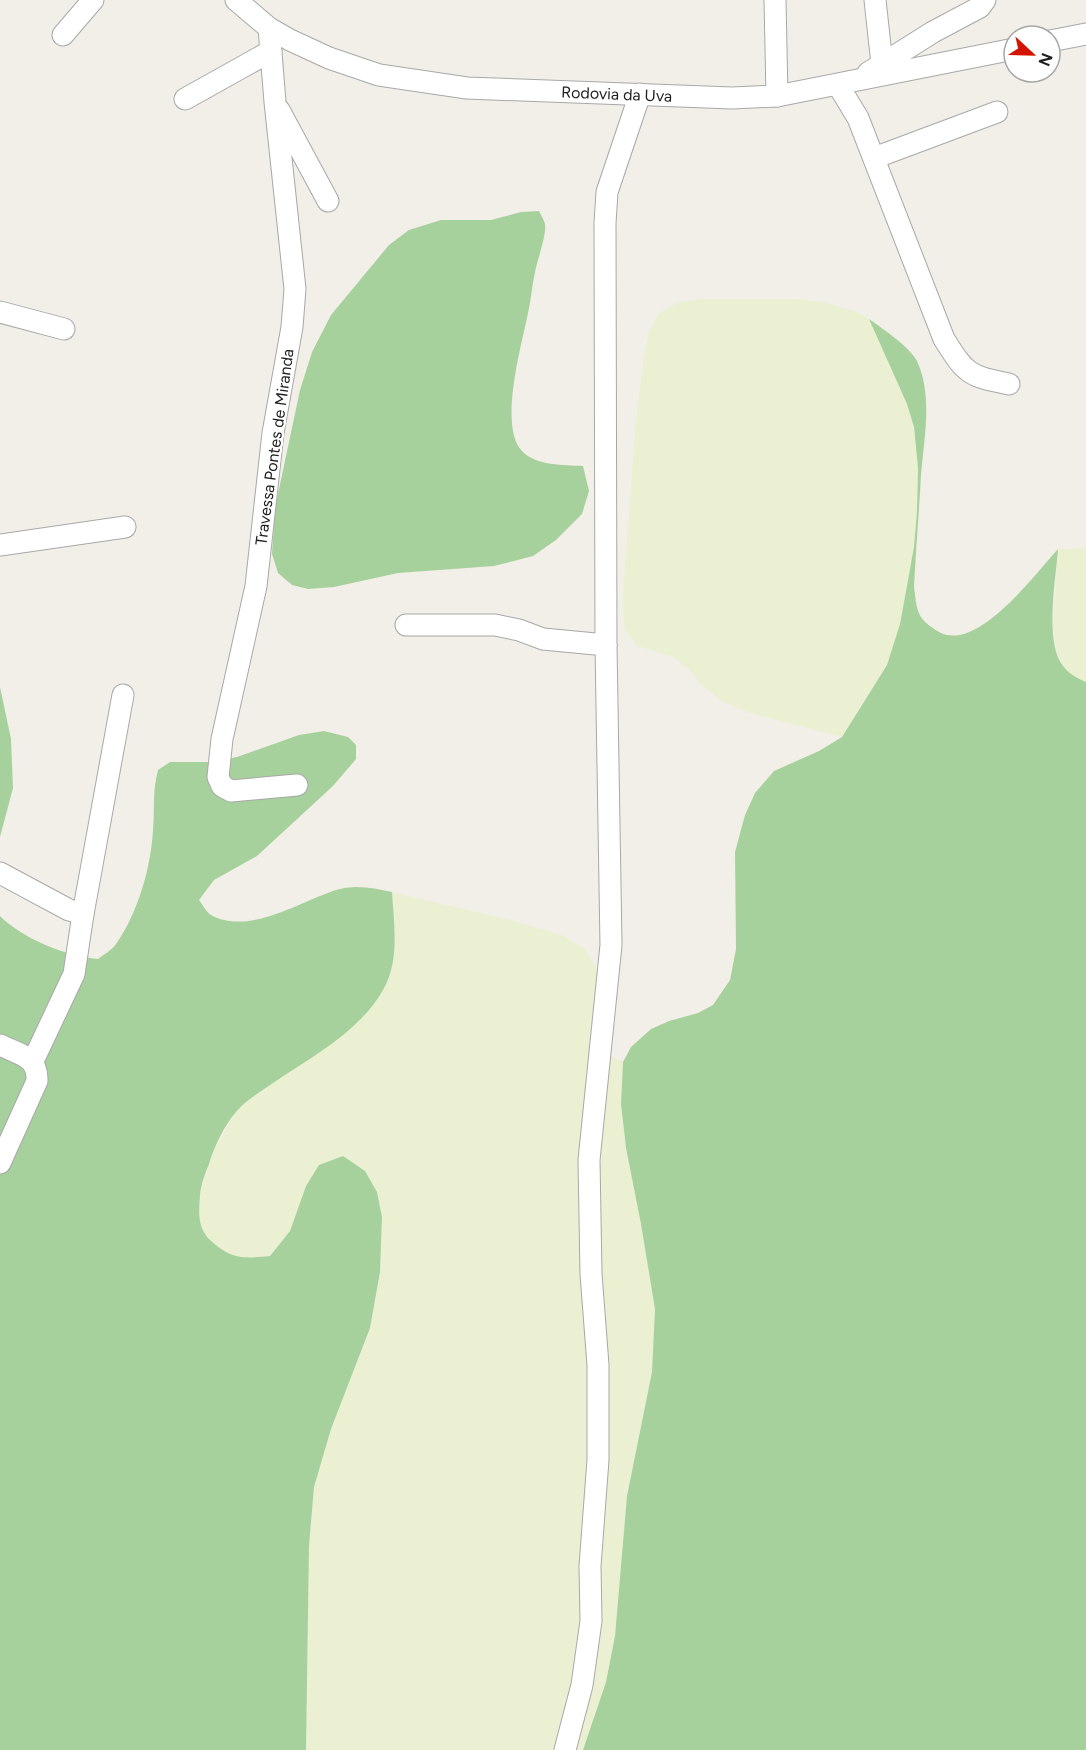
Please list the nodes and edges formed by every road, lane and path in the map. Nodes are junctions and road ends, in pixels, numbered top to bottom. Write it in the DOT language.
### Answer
graph roads {
  1 [pos="93,0"];
  2 [pos="236,0"];
  3 [pos="775,0"];
  4 [pos="875,0"];
  5 [pos="985,0"];
  6 [pos="269,28"];
  7 [pos="1086,34"];
  8 [pos="63,35"];
  9 [pos="1062,39"];
  10 [pos="271,51"];
  11 [pos="1002,51"];
  12 [pos="882,64"];
  13 [pos="845,84"];
  14 [pos="640,94"];
  15 [pos="777,96"];
  16 [pos="185,99"];
  17 [pos="274,102"];
  18 [pos="997,112"];
  19 [pos="874,158"];
  20 [pos="328,201"];
  21 [pos="0,312"];
  22 [pos="64,329"];
  23 [pos="1009,384"];
  24 [pos="126,527"];
  25 [pos="0,545"];
  26 [pos="406,625"];
  27 [pos="606,645"];
  28 [pos="123,695"];
  29 [pos="297,785"];
  30 [pos="0,873"];
  31 [pos="83,914"];
  32 [pos="0,1046"];
  33 [pos="33,1061"];
  34 [pos="0,1163"];
  35 [pos="565,1750"];
  1 -- 8 [label="street"];
  2 -- 6 [label="street, Rodovia da Uva"];
  3 -- 15 [label="street"];
  4 -- 12 [label="street"];
  5 -- 12 [label="street"];
  6 -- 10 [label="street, Travessa Pontes de Miranda"];
  6 -- 14 [label="street, Rodovia da Uva"];
  7 -- 9 [label="street"];
  10 -- 16 [label="street"];
  10 -- 17 [label="street, Travessa Pontes de Miranda"];
  11 -- 13 [label="street, Rodovia da Uva"];
  12 -- 13 [label="street"];
  13 -- 15 [label="street, Rodovia da Uva"];
  13 -- 19 [label="street"];
  14 -- 15 [label="street, Rodovia da Uva"];
  14 -- 27 [label="street"];
  17 -- 20 [label="street"];
  17 -- 29 [label="street, Travessa Pontes de Miranda"];
  18 -- 19 [label="street"];
  19 -- 23 [label="street"];
  21 -- 22 [label="street"];
  24 -- 25 [label="street"];
  26 -- 27 [label="street"];
  27 -- 35 [label="street"];
  28 -- 31 [label="street"];
  30 -- 31 [label="street"];
  31 -- 33 [label="street"];
  32 -- 33 [label="street"];
  33 -- 34 [label="street"];
}
